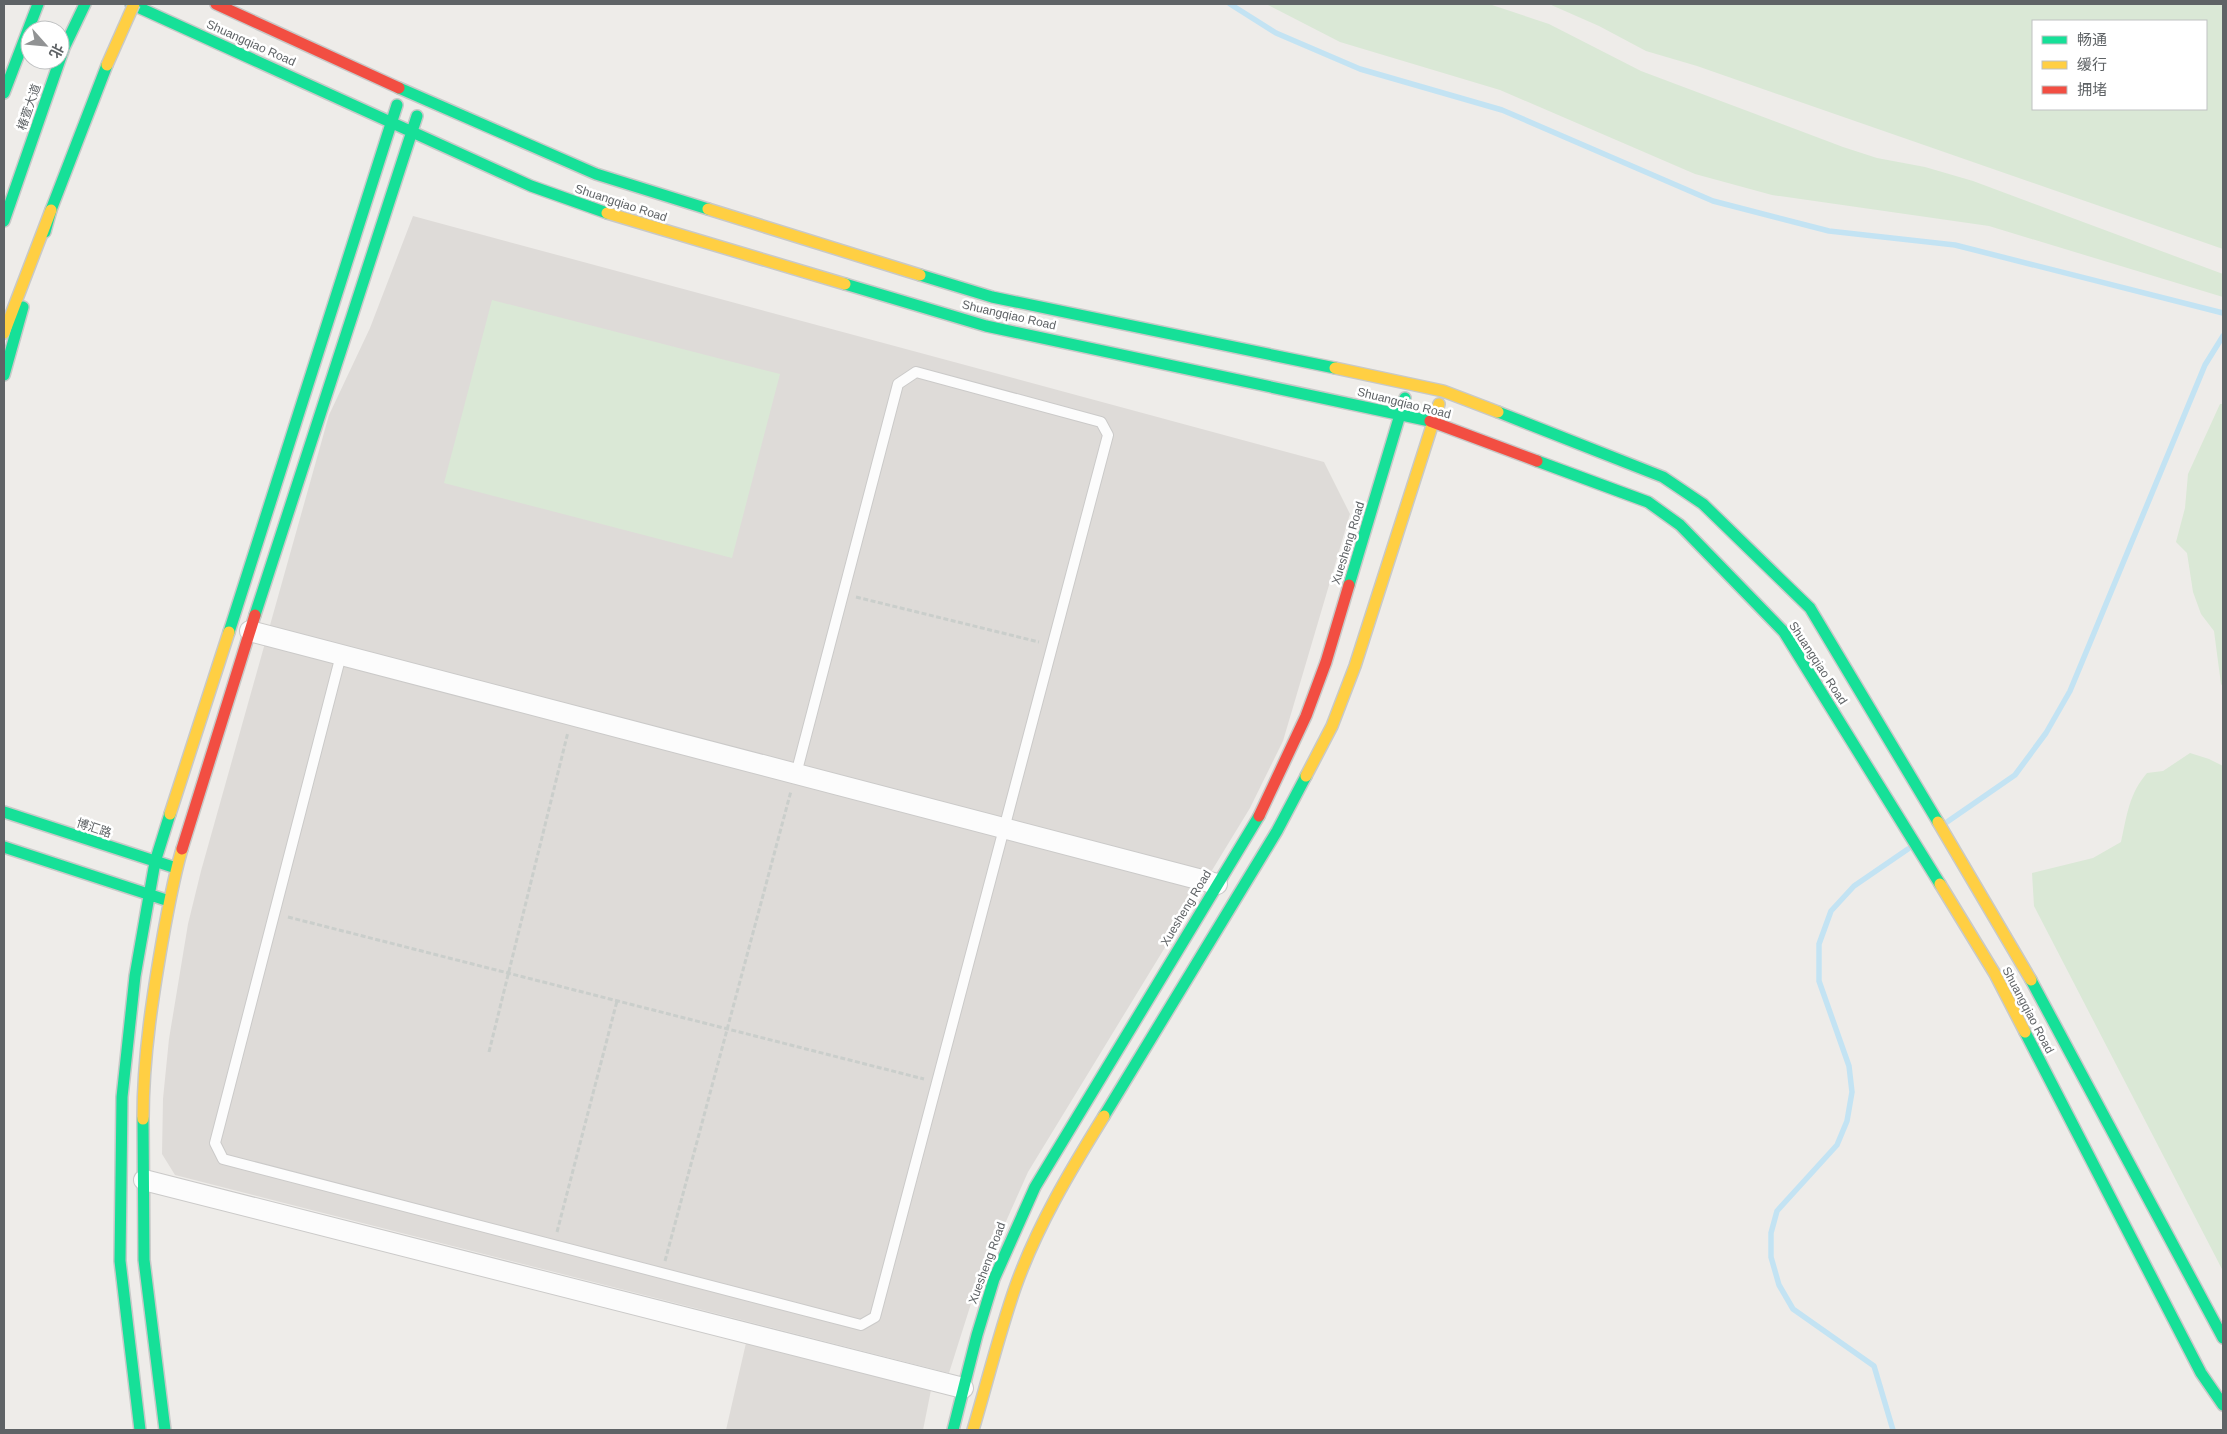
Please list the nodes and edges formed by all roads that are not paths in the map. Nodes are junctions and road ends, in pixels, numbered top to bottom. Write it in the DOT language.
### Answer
graph roads {
  1 [pos="38,4"];
  2 [pos="84,4"];
  3 [pos="132,4"];
  4 [pos="216,4"];
  5 [pos="402,89"];
  6 [pos="4,93"];
  7 [pos="423,99"];
  8 [pos="391,122"];
  9 [pos="412,132"];
  10 [pos="51,210"];
  11 [pos="4,221"];
  12 [pos="4,333"];
  13 [pos="4,375"];
  14 [pos="1410,384"];
  15 [pos="1442,391"];
  16 [pos="1400,415"];
  17 [pos="1433,422"];
  18 [pos="250,631"];
  19 [pos="341,655"];
  20 [pos="796,774"];
  21 [pos="4,812"];
  22 [pos="1004,828"];
  23 [pos="4,847"];
  24 [pos="156,862"];
  25 [pos="176,868"];
  26 [pos="1217,884"];
  27 [pos="149,895"];
  28 [pos="169,901"];
  29 [pos="144,1180"];
  30 [pos="2223,1338"];
  31 [pos="963,1388"];
  32 [pos="2223,1405"];
  33 [pos="140,1430"];
  34 [pos="165,1430"];
  35 [pos="952,1430"];
  36 [pos="973,1430"];
  1 -- 6 [label="main road"];
  2 -- 11 [label="main road, 椿萱大道"];
  3 -- 8 [label="main road, Shuangqiao Road"];
  3 -- 10 [label="main road, bridge"];
  4 -- 5 [label="main road, Shuangqiao Road"];
  5 -- 7 [label="main road, Shuangqiao Road"];
  5 -- 8 [label="main road"];
  7 -- 9 [label="main road"];
  7 -- 14 [label="main road, Shuangqiao Road"];
  8 -- 9 [label="main road, Shuangqiao Road"];
  8 -- 24 [label="main road"];
  9 -- 16 [label="main road, Shuangqiao Road"];
  9 -- 18 [label="main road"];
  10 -- 12 [label="main road"];
  10 -- 13 [label="main road"];
  14 -- 15 [label="main road, Shuangqiao Road"];
  14 -- 16 [label="main road, Xuesheng Road"];
  15 -- 17 [label="main road"];
  15 -- 30 [label="main road, Shuangqiao Road"];
  16 -- 17 [label="main road, Shuangqiao Road"];
  16 -- 26 [label="main road, Xuesheng Road"];
  17 -- 32 [label="main road, Shuangqiao Road"];
  17 -- 36 [label="main road"];
  18 -- 19 [label="street"];
  18 -- 25 [label="main road"];
  19 -- 20 [label="street"];
  19 -- 22 [label="lane"];
  20 -- 22 [label="street"];
  20 -- 22 [label="lane"];
  21 -- 24 [label="main road, 博汇路"];
  22 -- 26 [label="street"];
  23 -- 27 [label="main road"];
  24 -- 25 [label="main road, 博汇路"];
  24 -- 27 [label="main road"];
  25 -- 28 [label="main road"];
  26 -- 31 [label="main road, Xuesheng Road"];
  27 -- 28 [label="main road"];
  27 -- 33 [label="main road"];
  28 -- 29 [label="main road"];
  29 -- 31 [label="street"];
  29 -- 34 [label="main road"];
  31 -- 35 [label="main road, Xuesheng Road"];
}
